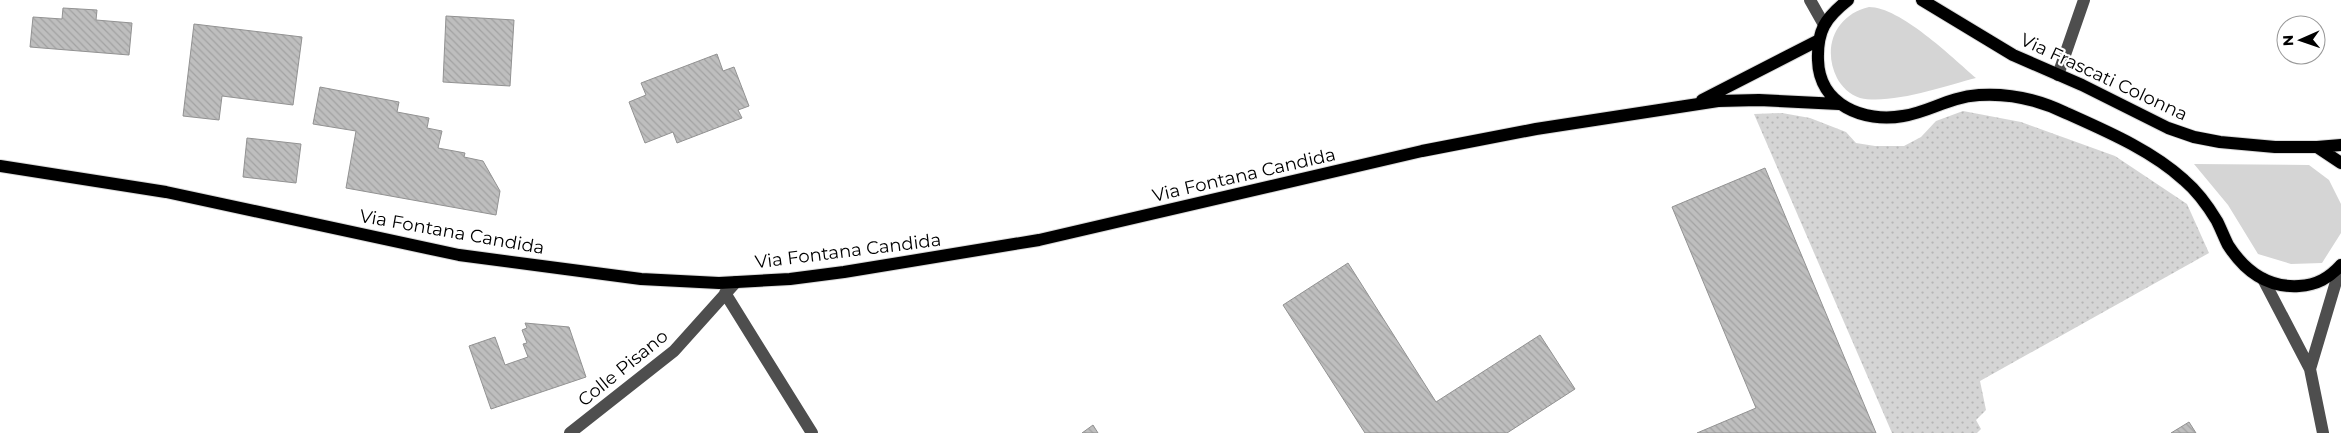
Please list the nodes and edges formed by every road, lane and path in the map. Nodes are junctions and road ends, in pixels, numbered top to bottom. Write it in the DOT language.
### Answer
graph roads {
  1 [pos="1810,0"];
  2 [pos="1848,0"];
  3 [pos="1922,0"];
  4 [pos="2084,0"];
  5 [pos="1823,23"];
  6 [pos="1818,40"];
  7 [pos="2058,75"];
  8 [pos="1696,103"];
  9 [pos="1839,104"];
  10 [pos="2341,145"];
  11 [pos="2317,147"];
  12 [pos="2341,163"];
  13 [pos="0,166"];
  14 [pos="2341,265"];
  15 [pos="2263,279"];
  16 [pos="736,282"];
  17 [pos="725,293"];
  18 [pos="2310,368"];
  19 [pos="570,433"];
  20 [pos="812,433"];
  21 [pos="2323,433"];
  1 -- 5 [label="street"];
  2 -- 5 [label="main road"];
  3 -- 7 [label="main road, Via Frascati Colonna"];
  4 -- 7 [label="street"];
  5 -- 6 [label="main road"];
  6 -- 8 [label="main road, Via Fontana Candida"];
  6 -- 9 [label="main road"];
  7 -- 11 [label="main road, Via Frascati Colonna"];
  8 -- 9 [label="main road, Via Fontana Candida"];
  8 -- 16 [label="main road, Via Fontana Candida"];
  9 -- 15 [label="main road"];
  10 -- 11 [label="main road, Via Frascati Colonna"];
  11 -- 12 [label="main road"];
  13 -- 16 [label="main road, Via Fontana Candida"];
  14 -- 15 [label="main road"];
  14 -- 18 [label="street"];
  15 -- 18 [label="street"];
  16 -- 17 [label="street, Colle Pisano"];
  17 -- 19 [label="street, Colle Pisano"];
  17 -- 20 [label="street"];
  18 -- 21 [label="street"];
}
